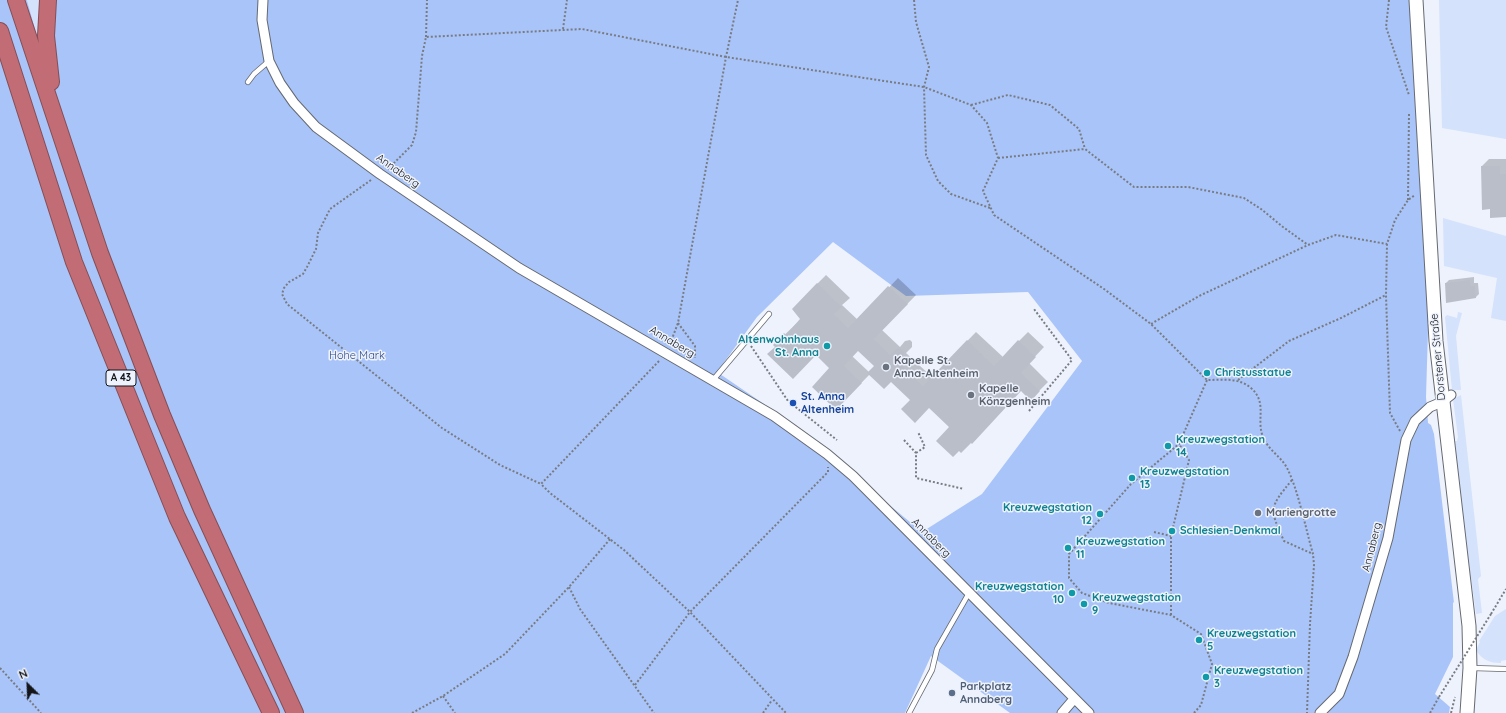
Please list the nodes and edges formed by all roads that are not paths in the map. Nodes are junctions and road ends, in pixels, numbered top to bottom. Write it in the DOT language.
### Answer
graph roads {
  1 [pos="16,0"];
  2 [pos="48,0"];
  3 [pos="264,0"];
  4 [pos="1416,0"];
  5 [pos="0,31"];
  6 [pos="269,61"];
  7 [pos="248,82"];
  8 [pos="78,186"];
  9 [pos="769,314"];
  10 [pos="713,380"];
  11 [pos="1446,398"];
  12 [pos="969,593"];
  13 [pos="1470,668"];
  14 [pos="1506,669"];
  15 [pos="1074,699"];
  16 [pos="271,713"];
  17 [pos="295,713"];
  18 [pos="909,713"];
  19 [pos="1062,713"];
  20 [pos="1089,713"];
  21 [pos="1320,713"];
  22 [pos="1467,713"];
  1 -- 8 [label="highway, A 43"];
  2 -- 8 [label="highway"];
  3 -- 6 [label="street, Annaberg"];
  4 -- 11 [label="main road, Dorstener Straße"];
  5 -- 16 [label="highway, A 43"];
  6 -- 7 [label="lane"];
  6 -- 10 [label="street, Annaberg"];
  8 -- 17 [label="highway, A 43"];
  9 -- 10 [label="lane"];
  10 -- 12 [label="street, Annaberg"];
  11 -- 13 [label="main road, Dorstener Straße"];
  11 -- 21 [label="street, Annaberg"];
  12 -- 15 [label="street, Annaberg"];
  12 -- 18 [label="lane"];
  13 -- 14 [label="lane"];
  13 -- 22 [label="main road, Dorstener Straße"];
  15 -- 19 [label="street"];
  15 -- 20 [label="street, Annaberg"];
}
